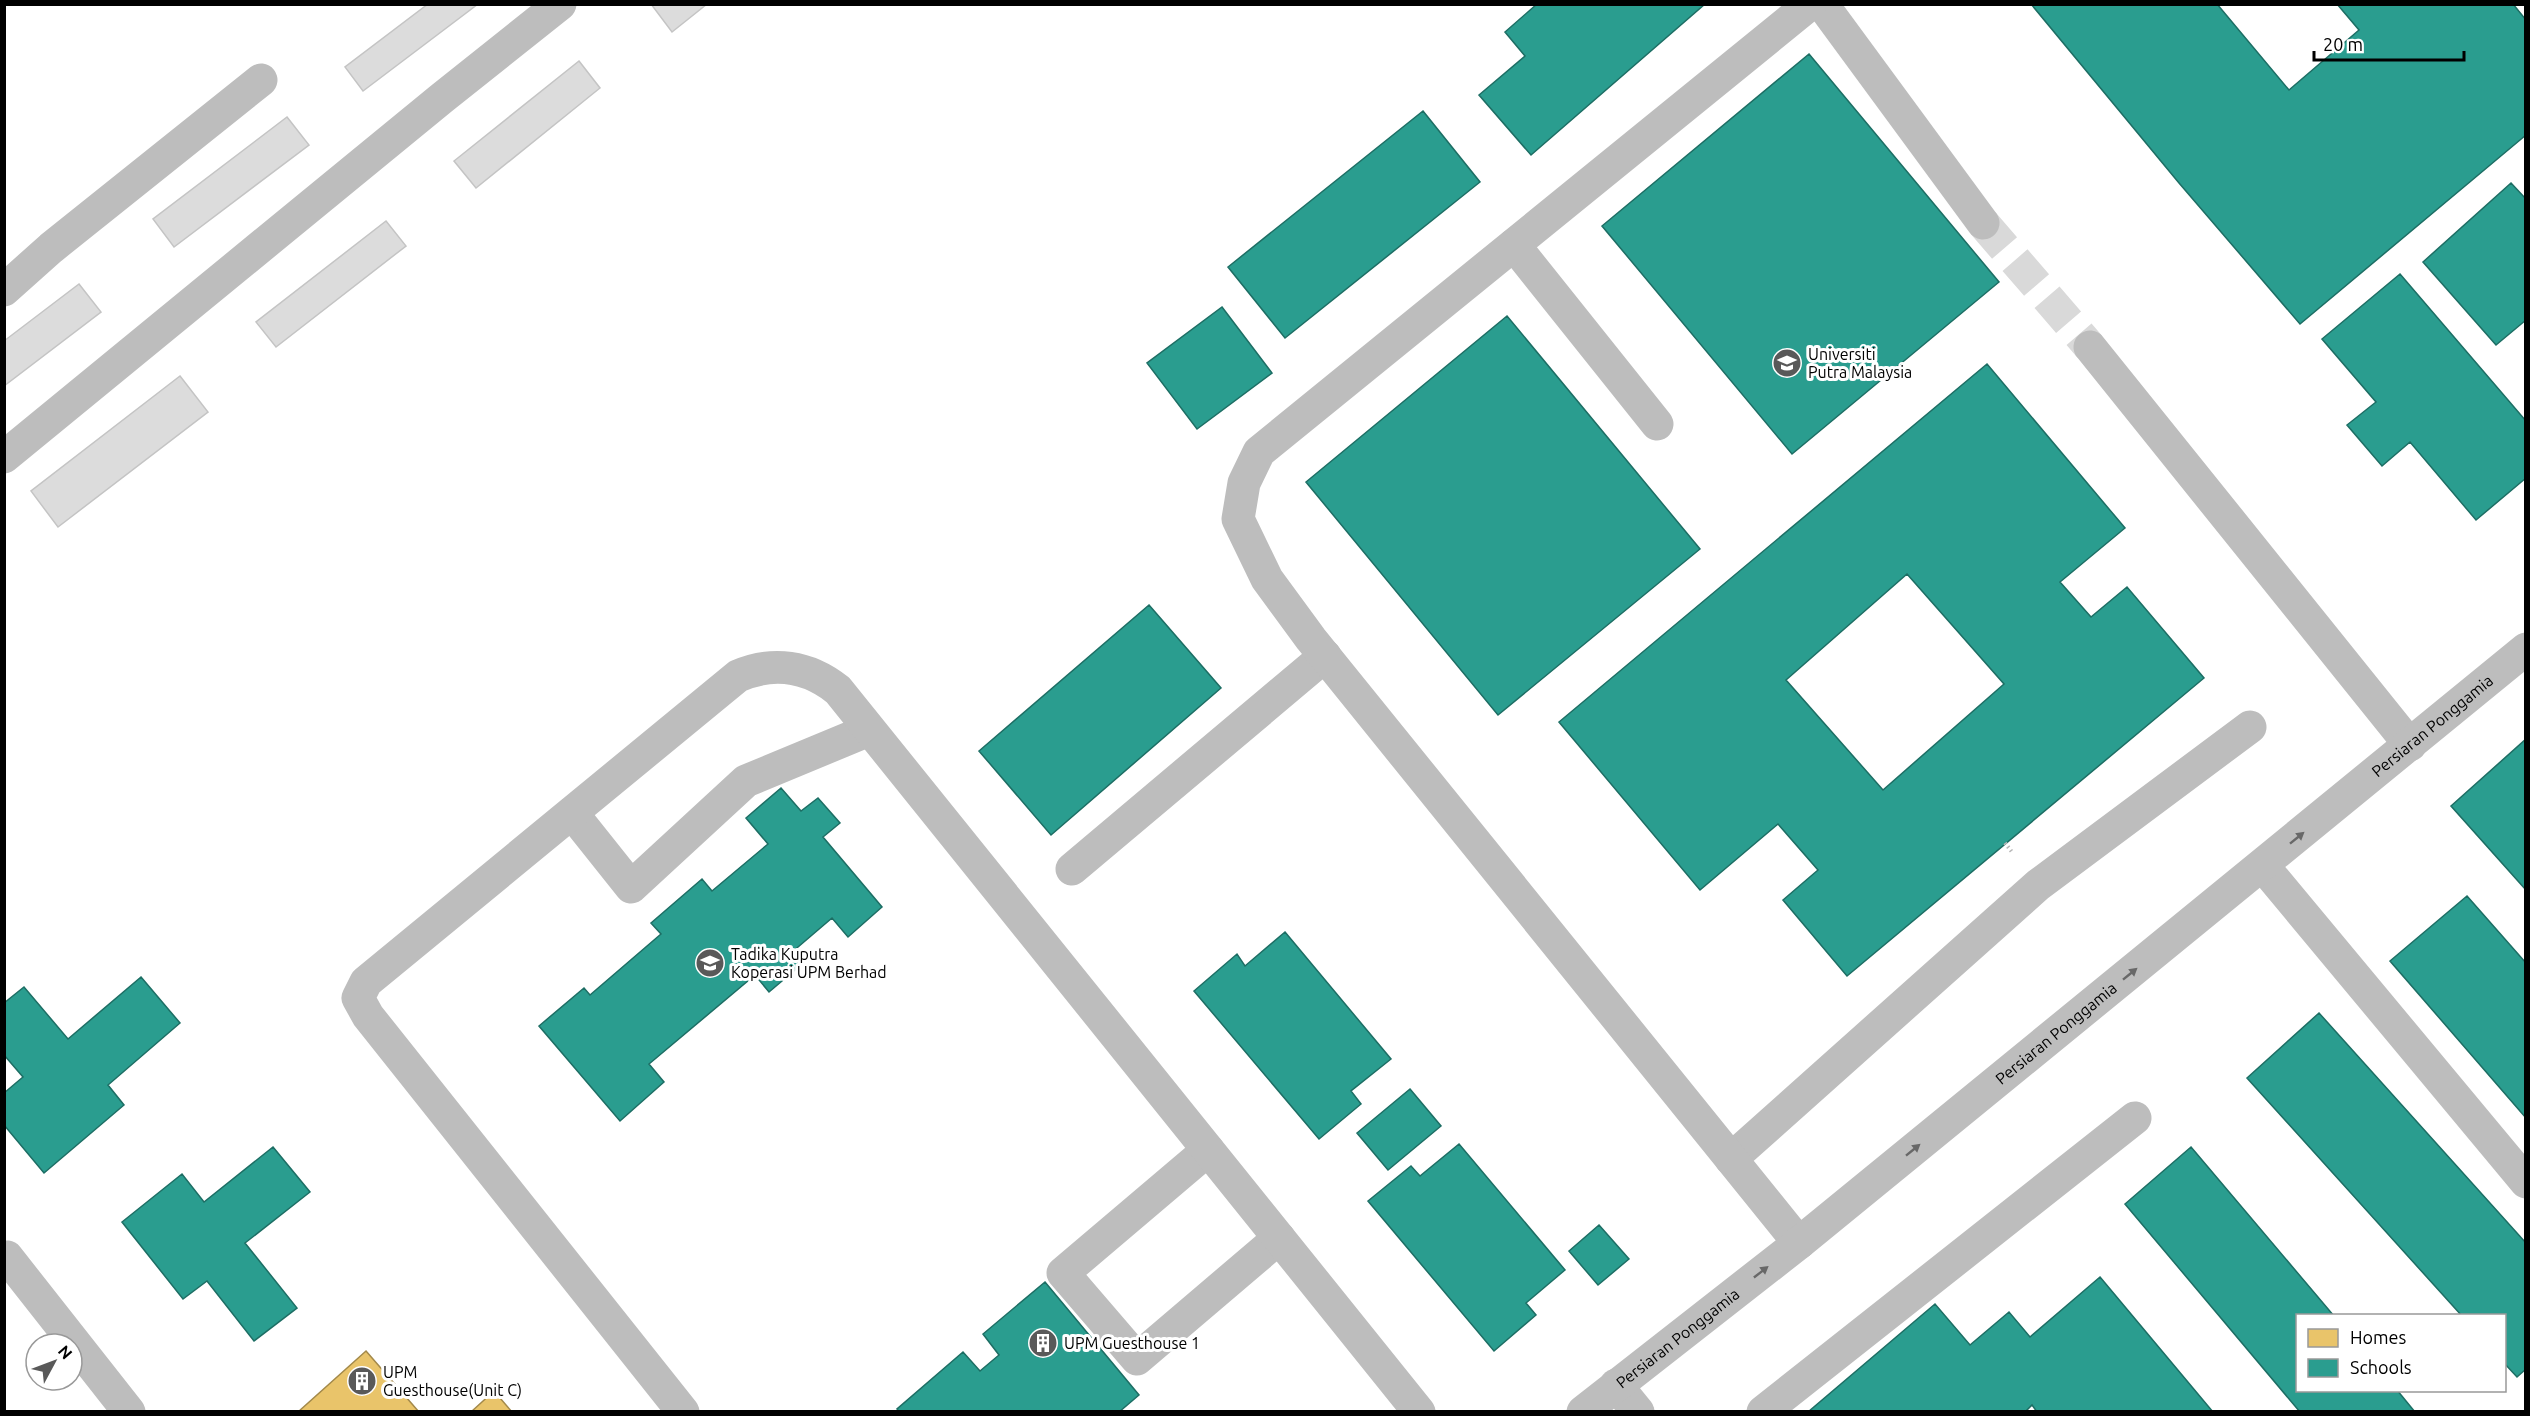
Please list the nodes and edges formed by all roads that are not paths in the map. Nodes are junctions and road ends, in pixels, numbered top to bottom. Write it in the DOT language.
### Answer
graph roads {
  1 [pos="560,4"];
  2 [pos="1810,4"];
  3 [pos="1822,4"];
  4 [pos="261,80"];
  5 [pos="1983,223"];
  6 [pos="1514,245"];
  7 [pos="4,290"];
  8 [pos="2090,346"];
  9 [pos="1657,424"];
  10 [pos="4,457"];
  11 [pos="2526,649"];
  12 [pos="1325,656"];
  13 [pos="2250,727"];
  14 [pos="869,730"];
  15 [pos="2410,745"];
  16 [pos="572,813"];
  17 [pos="2263,866"];
  18 [pos="1072,869"];
  19 [pos="2135,1118"];
  20 [pos="1208,1150"];
  21 [pos="1731,1159"];
  22 [pos="2526,1182"];
  23 [pos="1279,1238"];
  24 [pos="1799,1243"];
  25 [pos="7,1257"];
  26 [pos="1616,1385"];
  27 [pos="129,1412"];
  28 [pos="683,1412"];
  29 [pos="1419,1412"];
  30 [pos="1583,1412"];
  31 [pos="1638,1412"];
  32 [pos="1763,1412"];
  1 -- 10 [label="street"];
  2 -- 6 [label="street"];
  3 -- 5 [label="street"];
  4 -- 7 [label="street"];
  6 -- 9 [label="street"];
  6 -- 12 [label="street"];
  8 -- 15 [label="street"];
  11 -- 15 [label="street, Persiaran Ponggamia"];
  12 -- 18 [label="street"];
  12 -- 21 [label="street"];
  13 -- 21 [label="street"];
  14 -- 16 [label="street"];
  14 -- 16 [label="street"];
  14 -- 20 [label="street"];
  17 -- 15 [label="street, Persiaran Ponggamia, one-way"];
  16 -- 28 [label="street"];
  17 -- 22 [label="street"];
  24 -- 17 [label="street, Persiaran Ponggamia, one-way"];
  19 -- 32 [label="street"];
  20 -- 23 [label="street"];
  20 -- 23 [label="street"];
  21 -- 24 [label="street"];
  23 -- 29 [label="street"];
  26 -- 24 [label="street, Persiaran Ponggamia, one-way"];
  25 -- 27 [label="street"];
  26 -- 30 [label="street, Persiaran Ponggamia"];
  26 -- 31 [label="street"];
}
